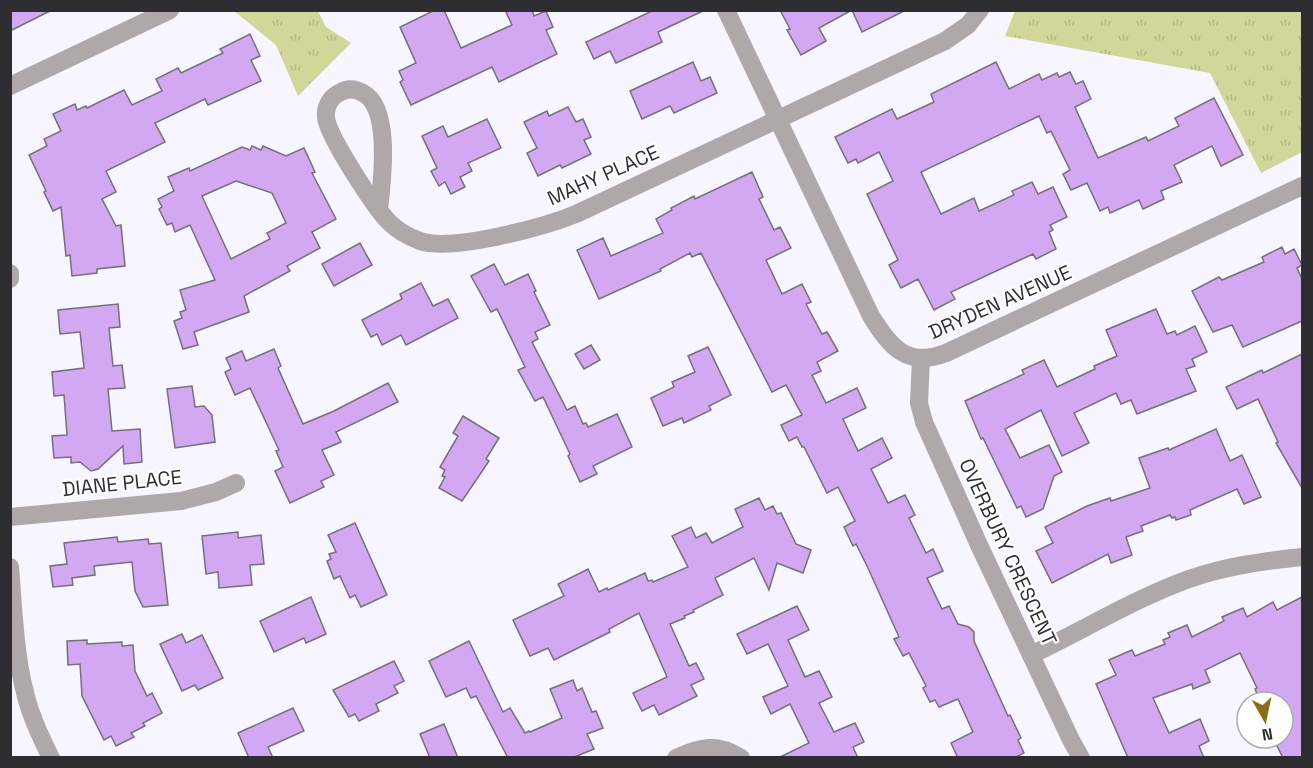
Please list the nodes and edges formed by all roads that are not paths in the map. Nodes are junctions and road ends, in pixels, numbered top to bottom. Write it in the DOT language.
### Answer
graph roads {
  1 [pos="170,10"];
  2 [pos="726,10"];
  3 [pos="980,10"];
  4 [pos="10,86"];
  5 [pos="778,119"];
  6 [pos="1302,186"];
  7 [pos="379,210"];
  8 [pos="10,273"];
  9 [pos="10,279"];
  10 [pos="921,358"];
  11 [pos="236,483"];
  12 [pos="10,517"];
  13 [pos="1302,557"];
  14 [pos="10,567"];
  15 [pos="13,620"];
  16 [pos="1031,655"];
  17 [pos="51,758"];
  18 [pos="676,758"];
  19 [pos="741,758"];
  20 [pos="1081,758"];
  1 -- 4 [label="street"];
  2 -- 5 [label="street, DRYDEN AVENUE"];
  3 -- 5 [label="street, MAHY PLACE"];
  5 -- 7 [label="street, MAHY PLACE"];
  5 -- 10 [label="street, DRYDEN AVENUE"];
  6 -- 10 [label="street, DRYDEN AVENUE"];
  7 -- 7 [label="street, MAHY PLACE"];
  8 -- 9 [label="street"];
  10 -- 16 [label="street, OVERBURY CRESCENT"];
  11 -- 12 [label="street, DIANE PLACE"];
  13 -- 16 [label="street"];
  14 -- 15 [label="street"];
  15 -- 17 [label="street"];
  16 -- 20 [label="street, OVERBURY CRESCENT"];
  18 -- 19 [label="street"];
}
